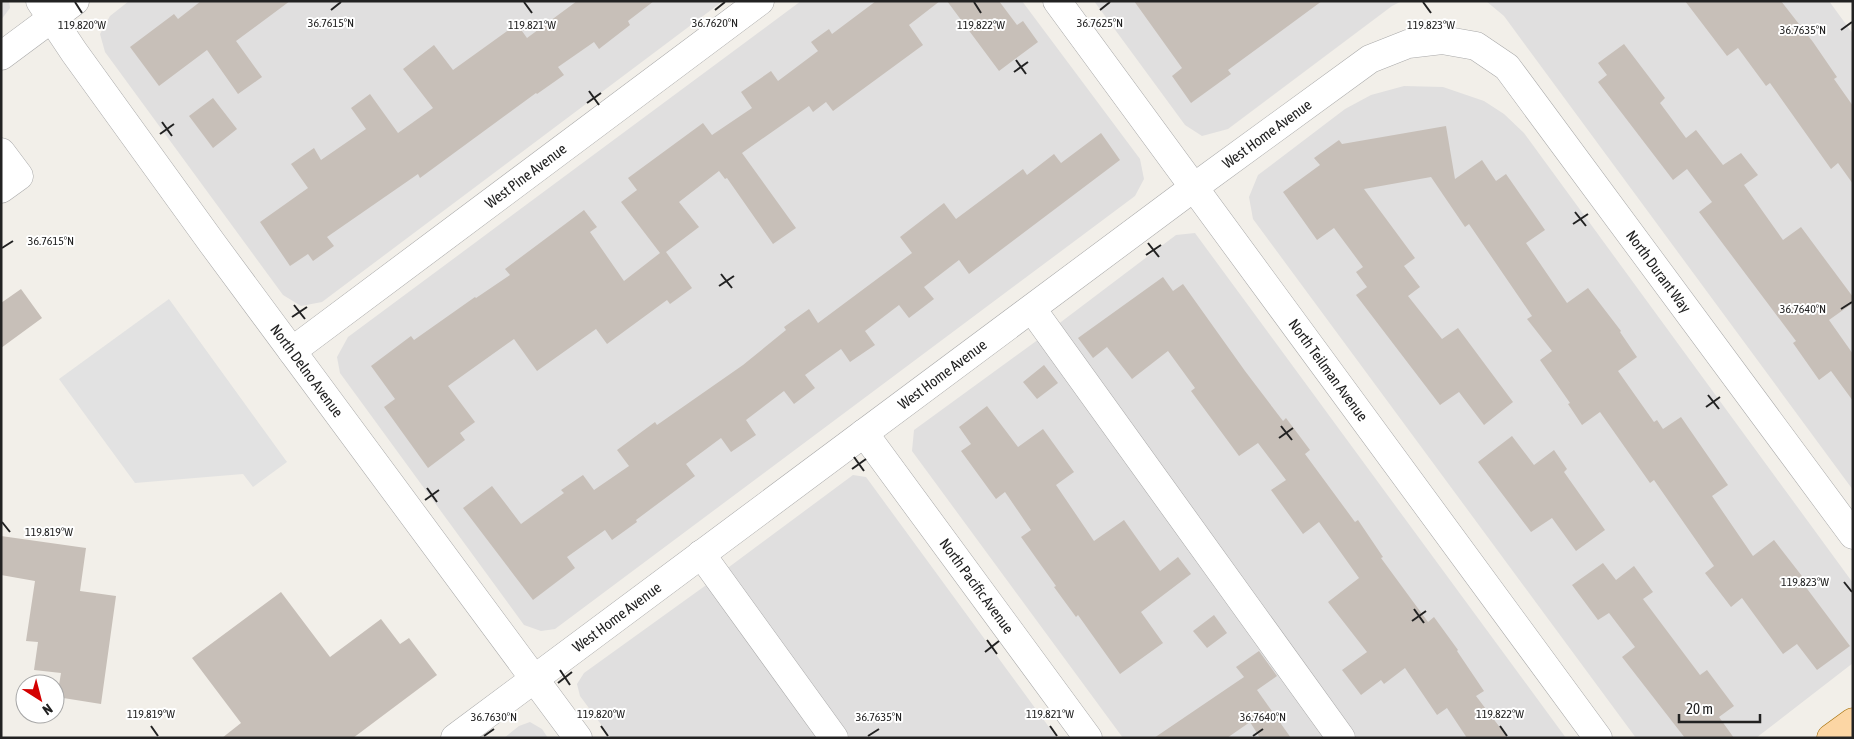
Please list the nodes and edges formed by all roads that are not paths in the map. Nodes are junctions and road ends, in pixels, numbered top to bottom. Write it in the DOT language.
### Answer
graph roads {
  1 [pos="75,1"];
  2 [pos="760,1"];
  3 [pos="1057,1"];
  4 [pos="46,10"];
  5 [pos="1442,40"];
  6 [pos="1,56"];
  7 [pos="1,152"];
  8 [pos="10,182"];
  9 [pos="1193,188"];
  10 [pos="1032,309"];
  11 [pos="292,351"];
  12 [pos="864,433"];
  13 [pos="1853,534"];
  14 [pos="701,554"];
  15 [pos="534,678"];
  16 [pos="1853,722"];
  17 [pos="455,738"];
  18 [pos="578,738"];
  19 [pos="834,738"];
  20 [pos="1088,738"];
  21 [pos="1341,738"];
  22 [pos="1598,738"];
  23 [pos="1831,738"];
  1 -- 4 [label="street"];
  2 -- 11 [label="street, West Pine Avenue"];
  3 -- 9 [label="street, North Teilman Avenue"];
  4 -- 6 [label="street"];
  4 -- 11 [label="street, North Delno Avenue"];
  5 -- 9 [label="street, West Home Avenue"];
  5 -- 13 [label="street, North Durant Way"];
  7 -- 8 [label="street"];
  9 -- 10 [label="street, West Home Avenue"];
  9 -- 22 [label="street, North Teilman Avenue"];
  10 -- 12 [label="street, West Home Avenue"];
  10 -- 21 [label="street"];
  11 -- 15 [label="street, North Delno Avenue"];
  12 -- 14 [label="street, West Home Avenue"];
  12 -- 20 [label="street, North Pacific Avenue"];
  14 -- 15 [label="street, West Home Avenue"];
  14 -- 19 [label="street"];
  15 -- 17 [label="street, West Home Avenue"];
  15 -- 18 [label="street, North Delno Avenue"];
  16 -- 23 [label="main road"];
}
